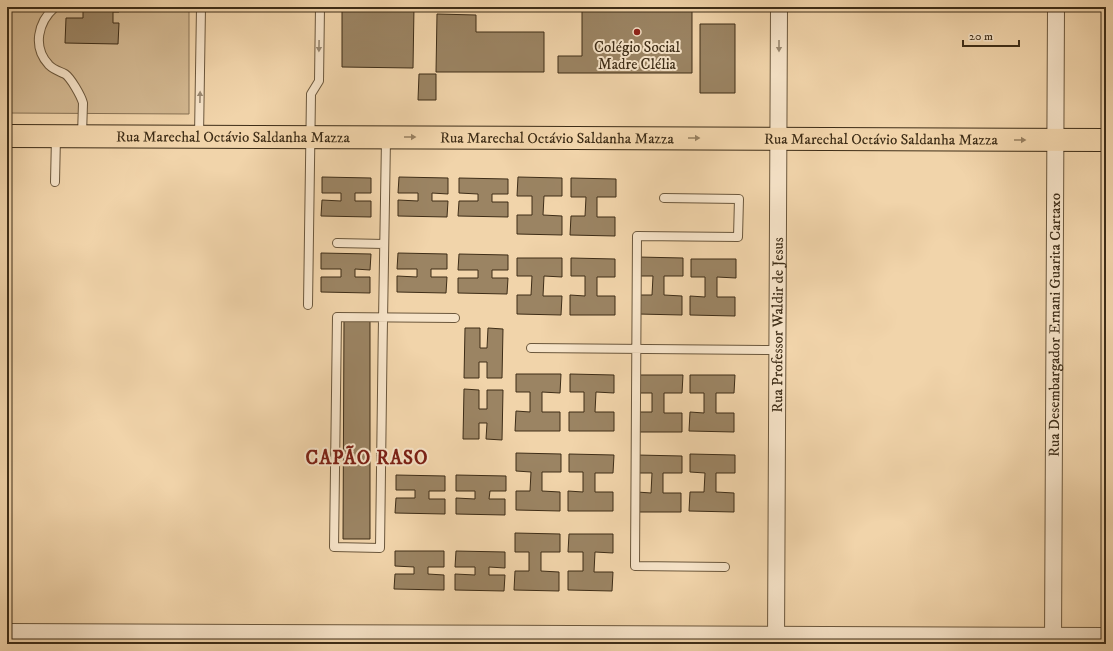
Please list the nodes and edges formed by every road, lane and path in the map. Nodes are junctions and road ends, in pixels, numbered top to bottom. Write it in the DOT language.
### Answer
graph roads {
  1 [pos="55,7"];
  2 [pos="201,7"];
  3 [pos="320,7"];
  4 [pos="779,7"];
  5 [pos="1056,7"];
  6 [pos="7,136"];
  7 [pos="56,136"];
  8 [pos="82,136"];
  9 [pos="199,136"];
  10 [pos="310,137"];
  11 [pos="386,137"];
  12 [pos="778,139"];
  13 [pos="1056,140"];
  14 [pos="1106,140"];
  15 [pos="56,182"];
  16 [pos="664,198"];
  17 [pos="337,243"];
  18 [pos="384,244"];
  19 [pos="308,305"];
  20 [pos="383,317"];
  21 [pos="455,318"];
  22 [pos="531,348"];
  23 [pos="636,348"];
  24 [pos="778,350"];
  25 [pos="726,566"];
  26 [pos="7,632"];
  27 [pos="1106,636"];
  28 [pos="228,639"];
  29 [pos="509,639"];
  30 [pos="776,639"];
  31 [pos="1053,640"];
  1 -- 8 [label="lane"];
  9 -- 2 [label="lane, one-way"];
  3 -- 10 [label="lane, one-way"];
  4 -- 12 [label="street, Rua Professor Waldir de Jesus, one-way"];
  5 -- 13 [label="street, Rua Desembargador Ernani Guarita Cartaxo"];
  6 -- 7 [label="main road, Rua Marechal Octávio Saldanha Mazza"];
  7 -- 8 [label="main road, Rua Marechal Octávio Saldanha Mazza"];
  7 -- 15 [label="lane"];
  8 -- 9 [label="main road, Rua Marechal Octávio Saldanha Mazza"];
  9 -- 10 [label="main road, Rua Marechal Octávio Saldanha Mazza"];
  10 -- 11 [label="main road, Rua Marechal Octávio Saldanha Mazza"];
  10 -- 19 [label="lane"];
  11 -- 12 [label="main road, Rua Marechal Octávio Saldanha Mazza, one-way"];
  11 -- 18 [label="lane"];
  12 -- 13 [label="main road, Rua Marechal Octávio Saldanha Mazza, one-way"];
  12 -- 24 [label="street, Rua Professor Waldir de Jesus"];
  13 -- 14 [label="main road, Rua Marechal Octávio Saldanha Mazza"];
  13 -- 31 [label="street, Rua Desembargador Ernani Guarita Cartaxo"];
  16 -- 23 [label="lane"];
  17 -- 18 [label="lane"];
  18 -- 20 [label="lane"];
  20 -- 20 [label="lane"];
  20 -- 21 [label="lane"];
  22 -- 23 [label="lane"];
  23 -- 24 [label="lane"];
  23 -- 25 [label="lane"];
  24 -- 30 [label="street, Rua Professor Waldir de Jesus"];
  26 -- 28 [label="street"];
  27 -- 31 [label="street"];
  28 -- 29 [label="street"];
  29 -- 30 [label="street"];
  30 -- 31 [label="street"];
}
